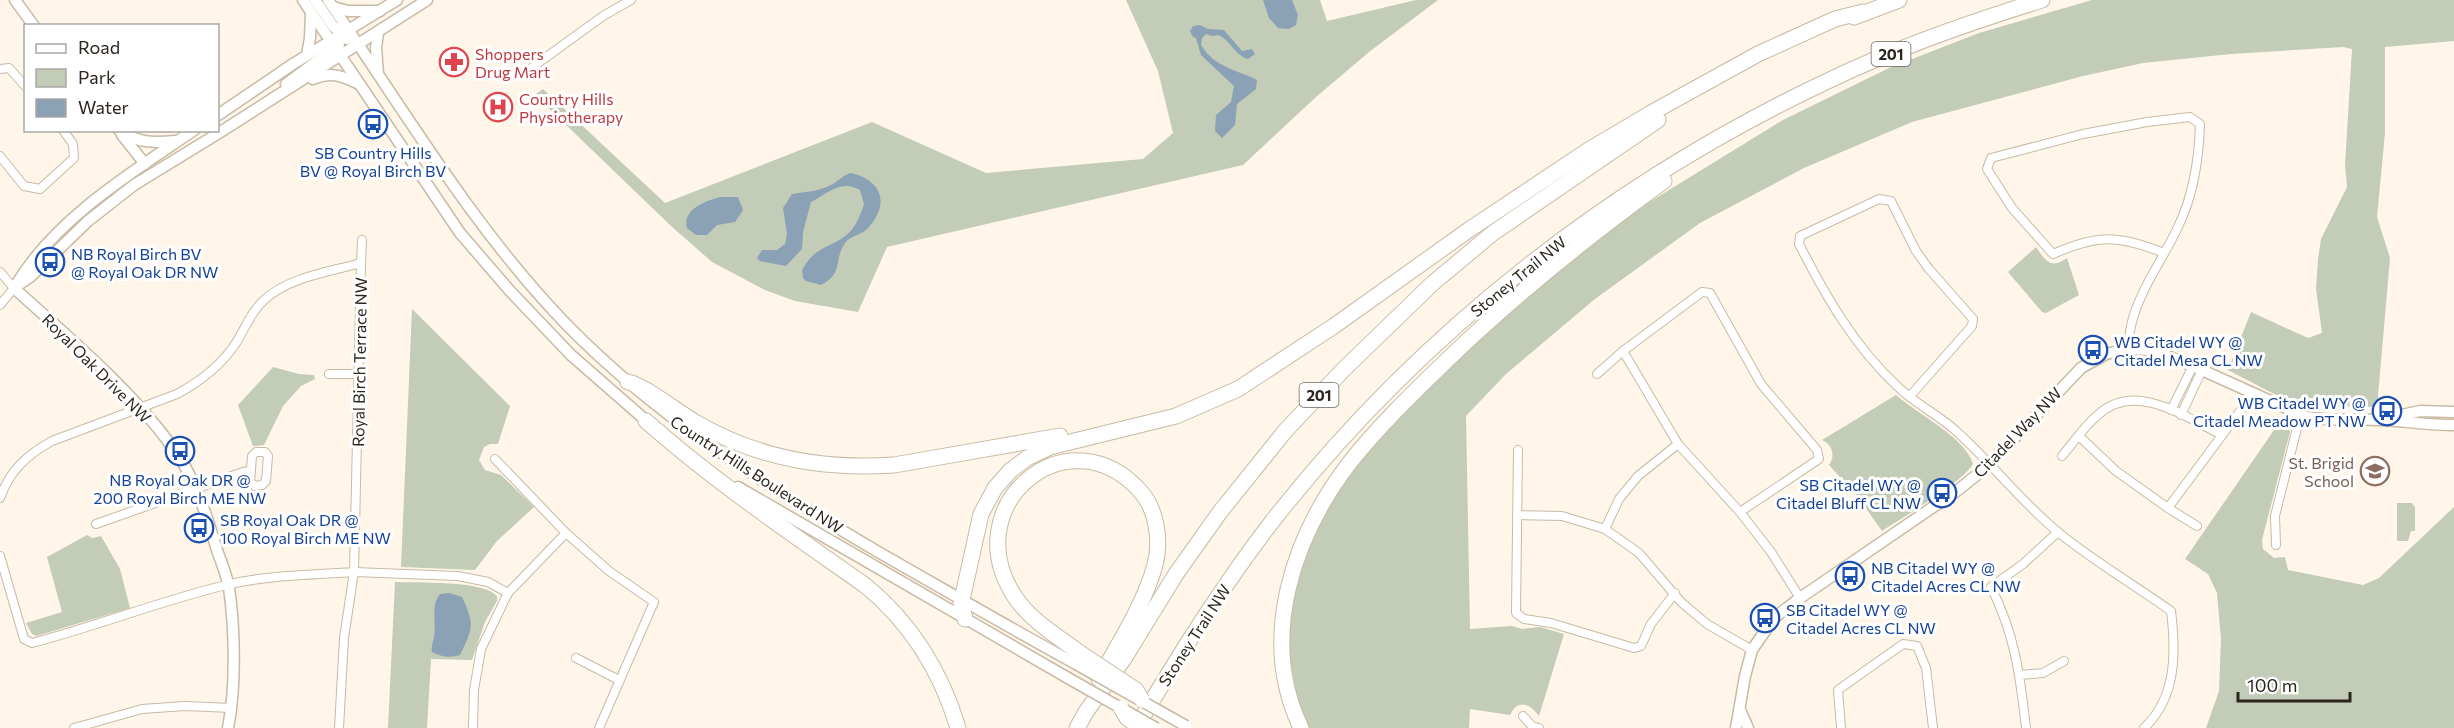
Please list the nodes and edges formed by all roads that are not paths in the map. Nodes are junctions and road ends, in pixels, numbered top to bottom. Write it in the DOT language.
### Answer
graph roads {
  1 [pos="15,0"];
  2 [pos="303,0"];
  3 [pos="315,0"];
  4 [pos="397,0"];
  5 [pos="427,0"];
  6 [pos="631,0"];
  7 [pos="1899,0"];
  8 [pos="2042,0"];
  9 [pos="331,4"];
  10 [pos="380,11"];
  11 [pos="1863,12"];
  12 [pos="311,13"];
  13 [pos="33,24"];
  14 [pos="378,33"];
  15 [pos="345,35"];
  16 [pos="359,45"];
  17 [pos="335,48"];
  18 [pos="307,55"];
  19 [pos="0,69"];
  20 [pos="523,74"];
  21 [pos="379,75"];
  22 [pos="359,84"];
  23 [pos="24,85"];
  24 [pos="293,86"];
  25 [pos="280,94"];
  26 [pos="219,114"];
  27 [pos="64,132"];
  28 [pos="120,132"];
  29 [pos="121,132"];
  30 [pos="191,132"];
  31 [pos="178,141"];
  32 [pos="1691,153"];
  33 [pos="0,156"];
  34 [pos="145,164"];
  35 [pos="362,240"];
  36 [pos="2164,253"];
  37 [pos="361,263"];
  38 [pos="0,272"];
  39 [pos="14,288"];
  40 [pos="0,304"];
  41 [pos="2127,349"];
  42 [pos="1623,351"];
  43 [pos="2197,368"];
  44 [pos="329,374"];
  45 [pos="359,374"];
  46 [pos="1597,374"];
  47 [pos="628,382"];
  48 [pos="1910,396"];
  49 [pos="2243,407"];
  50 [pos="141,408"];
  51 [pos="2171,410"];
  52 [pos="2454,412"];
  53 [pos="2181,415"];
  54 [pos="2300,416"];
  55 [pos="2379,420"];
  56 [pos="646,421"];
  57 [pos="2454,425"];
  58 [pos="1108,432"];
  59 [pos="2222,435"];
  60 [pos="2080,437"];
  61 [pos="1678,444"];
  62 [pos="1518,450"];
  63 [pos="2062,456"];
  64 [pos="495,459"];
  65 [pos="1989,465"];
  66 [pos="251,471"];
  67 [pos="195,489"];
  68 [pos="0,498"];
  69 [pos="2168,508"];
  70 [pos="1740,512"];
  71 [pos="1517,515"];
  72 [pos="96,524"];
  73 [pos="2196,526"];
  74 [pos="1605,529"];
  75 [pos="2058,532"];
  76 [pos="566,533"];
  77 [pos="2276,545"];
  78 [pos="0,556"];
  79 [pos="354,573"];
  80 [pos="228,584"];
  81 [pos="508,593"];
  82 [pos="1675,593"];
  83 [pos="1800,598"];
  84 [pos="962,600"];
  85 [pos="965,619"];
  86 [pos="1752,650"];
  87 [pos="576,658"];
  88 [pos="1078,658"];
  89 [pos="2064,661"];
  90 [pos="2020,675"];
  91 [pos="619,680"];
  92 [pos="1144,704"];
  93 [pos="232,708"];
  94 [pos="1122,708"];
  95 [pos="1739,710"];
  96 [pos="1086,712"];
  97 [pos="1523,716"];
  98 [pos="1188,727"];
  99 [pos="74,728"];
  100 [pos="228,728"];
  101 [pos="339,728"];
  102 [pos="473,728"];
  103 [pos="599,728"];
  104 [pos="958,728"];
  105 [pos="1077,728"];
  106 [pos="1136,728"];
  107 [pos="1142,728"];
  108 [pos="1156,728"];
  109 [pos="1301,728"];
  110 [pos="1539,728"];
  111 [pos="1736,728"];
  112 [pos="1748,728"];
  113 [pos="1841,728"];
  114 [pos="1933,728"];
  115 [pos="2026,728"];
  116 [pos="2144,728"];
  1 -- 13 [label="street"];
  2 -- 12 [label="street, Country Hills Boulevard NW"];
  3 -- 15 [label="street"];
  4 -- 10 [label="street"];
  5 -- 14 [label="street"];
  6 -- 20 [label="street"];
  7 -- 11 [label="highway, 201"];
  8 -- 32 [label="highway, Stoney Trail NW / 201"];
  9 -- 10 [label="street"];
  9 -- 15 [label="street, Country Hills Boulevard NW"];
  10 -- 15 [label="street"];
  11 -- 58 [label="highway"];
  11 -- 96 [label="highway, 201"];
  12 -- 17 [label="street, Country Hills Boulevard NW"];
  12 -- 18 [label="street"];
  14 -- 16 [label="street"];
  14 -- 21 [label="street"];
  15 -- 16 [label="street, Country Hills Boulevard NW"];
  15 -- 17 [label="street"];
  16 -- 17 [label="street"];
  16 -- 21 [label="street, Country Hills Boulevard NW"];
  17 -- 18 [label="street"];
  17 -- 22 [label="street, Country Hills Boulevard NW"];
  17 -- 24 [label="street"];
  17 -- 25 [label="street"];
  18 -- 26 [label="street"];
  19 -- 23 [label="street"];
  21 -- 47 [label="street, Country Hills Boulevard NW"];
  22 -- 24 [label="street"];
  22 -- 56 [label="street, Country Hills Boulevard NW"];
  24 -- 25 [label="street"];
  25 -- 39 [label="street"];
  27 -- 33 [label="street"];
  28 -- 34 [label="street"];
  29 -- 31 [label="street"];
  30 -- 31 [label="street"];
  31 -- 34 [label="street"];
  32 -- 92 [label="highway, Stoney Trail NW / 201"];
  32 -- 109 [label="highway"];
  34 -- 39 [label="street"];
  35 -- 37 [label="street"];
  36 -- 36 [label="street"];
  36 -- 41 [label="street"];
  37 -- 45 [label="street, Royal Birch Terrace NW"];
  37 -- 50 [label="street, Royal Birch Terrace NW"];
  38 -- 39 [label="street"];
  39 -- 40 [label="street"];
  39 -- 50 [label="street, Royal Oak Drive NW"];
  41 -- 43 [label="street, Citadel Way NW"];
  41 -- 65 [label="street, Citadel Way NW"];
  42 -- 46 [label="street"];
  42 -- 61 [label="street"];
  42 -- 70 [label="street"];
  43 -- 51 [label="street"];
  43 -- 53 [label="street"];
  43 -- 54 [label="street, Citadel Way NW"];
  44 -- 45 [label="street"];
  45 -- 79 [label="street, Royal Birch Terrace NW"];
  47 -- 58 [label="highway"];
  47 -- 84 [label="street, Country Hills Boulevard NW"];
  48 -- 48 [label="street"];
  48 -- 65 [label="street"];
  49 -- 59 [label="street"];
  50 -- 67 [label="street, Royal Oak Drive NW"];
  50 -- 68 [label="street, Royal Birch Terrace NW"];
  51 -- 53 [label="street"];
  51 -- 60 [label="street"];
  52 -- 55 [label="street, Citadel Way NW"];
  53 -- 59 [label="street"];
  54 -- 55 [label="street, Citadel Way NW"];
  54 -- 77 [label="street"];
  55 -- 57 [label="street, Citadel Way NW"];
  56 -- 85 [label="street, Country Hills Boulevard NW"];
  56 -- 104 [label="highway"];
  58 -- 84 [label="highway"];
  59 -- 69 [label="street"];
  60 -- 63 [label="street"];
  60 -- 69 [label="street"];
  61 -- 70 [label="street"];
  61 -- 74 [label="street"];
  62 -- 71 [label="street"];
  64 -- 76 [label="street"];
  65 -- 75 [label="street"];
  65 -- 83 [label="street, Citadel Way NW"];
  66 -- 67 [label="street"];
  67 -- 72 [label="street"];
  67 -- 80 [label="street, Royal Oak Drive NW"];
  69 -- 73 [label="street"];
  70 -- 83 [label="street"];
  71 -- 74 [label="street"];
  71 -- 82 [label="street"];
  74 -- 82 [label="street"];
  75 -- 90 [label="street"];
  75 -- 116 [label="street"];
  76 -- 81 [label="street"];
  76 -- 91 [label="street"];
  78 -- 80 [label="street"];
  79 -- 80 [label="street"];
  79 -- 81 [label="street"];
  79 -- 101 [label="street, Royal Birch Terrace NW"];
  80 -- 93 [label="street, Royal Oak Drive NW"];
  81 -- 102 [label="street"];
  82 -- 86 [label="street"];
  83 -- 86 [label="street, Citadel Way NW"];
  84 -- 85 [label="highway"];
  84 -- 88 [label="street, Country Hills Boulevard NW"];
  85 -- 94 [label="street, Country Hills Boulevard NW, bridge"];
  86 -- 95 [label="street, Citadel Way NW"];
  87 -- 91 [label="street"];
  88 -- 92 [label="highway, bridge"];
  88 -- 96 [label="highway"];
  89 -- 90 [label="street"];
  90 -- 115 [label="street"];
  91 -- 103 [label="street"];
  92 -- 98 [label="street, bridge"];
  92 -- 106 [label="highway, Stoney Trail NW / 201"];
  92 -- 107 [label="highway"];
  93 -- 99 [label="street"];
  93 -- 100 [label="street, Royal Oak Drive NW"];
  94 -- 107 [label="highway, bridge"];
  94 -- 108 [label="street, Country Hills Boulevard NW, bridge"];
  95 -- 111 [label="street, Citadel Way NW"];
  95 -- 112 [label="street"];
  96 -- 105 [label="highway, 201"];
  97 -- 110 [label="street"];
  113 -- 114 [label="street"];
}
